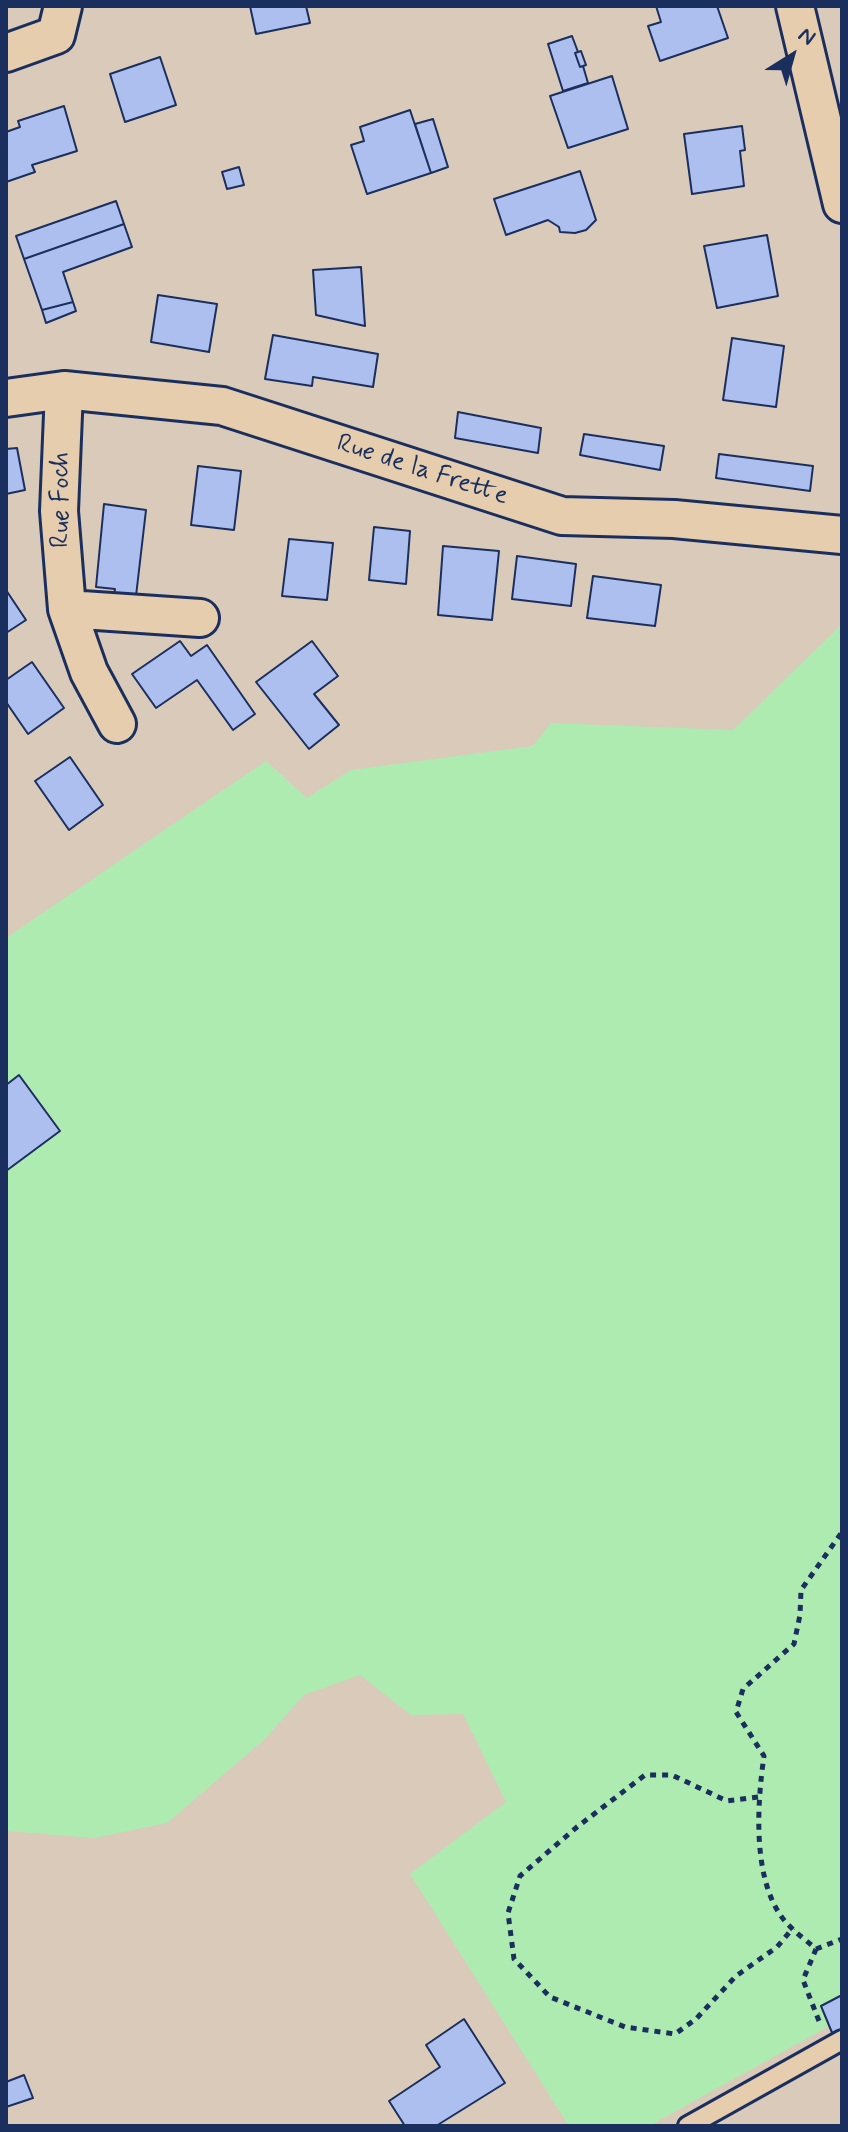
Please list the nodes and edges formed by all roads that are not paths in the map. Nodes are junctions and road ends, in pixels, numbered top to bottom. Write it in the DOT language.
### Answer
graph roads {
  1 [pos="63,6"];
  2 [pos="795,6"];
  3 [pos="6,53"];
  4 [pos="842,204"];
  5 [pos="64,390"];
  6 [pos="6,398"];
  7 [pos="842,535"];
  8 [pos="67,609"];
  9 [pos="200,618"];
  10 [pos="117,724"];
  11 [pos="839,2042"];
  12 [pos="688,2126"];
  1 -- 3 [label="street"];
  2 -- 4 [label="street"];
  5 -- 6 [label="street, Rue de la Frette"];
  5 -- 7 [label="street, Rue de la Frette"];
  5 -- 8 [label="street, Rue Foch"];
  8 -- 9 [label="street"];
  8 -- 10 [label="street, Rue Foch"];
  11 -- 12 [label="lane"];
}
